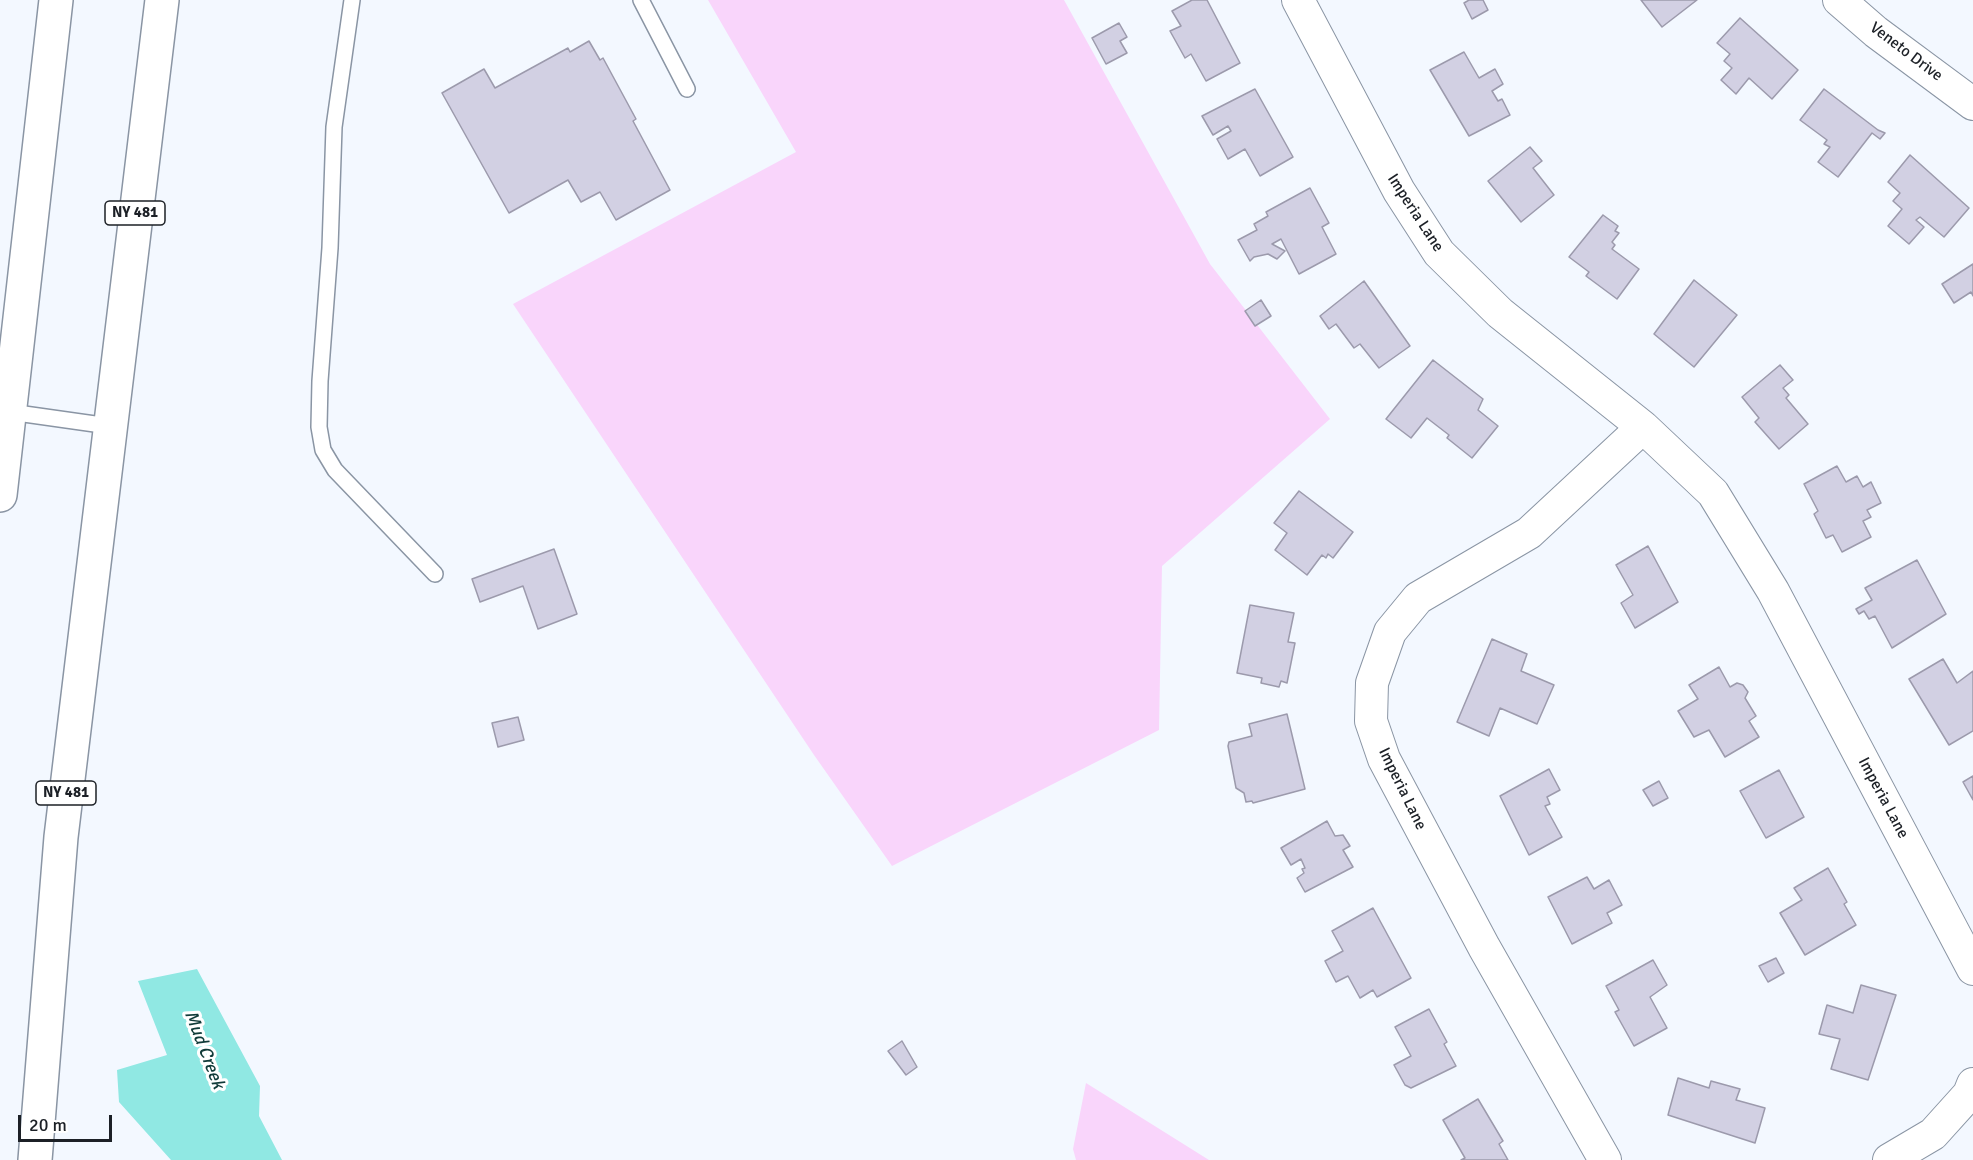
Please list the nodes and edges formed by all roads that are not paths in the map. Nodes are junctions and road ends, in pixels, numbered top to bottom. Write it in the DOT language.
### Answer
graph roads {
  1 [pos="56,0"];
  2 [pos="162,0"];
  3 [pos="352,0"];
  4 [pos="641,0"];
  5 [pos="1298,0"];
  6 [pos="1839,0"];
  7 [pos="687,89"];
  8 [pos="1973,104"];
  9 [pos="10,412"];
  10 [pos="109,426"];
  11 [pos="1644,427"];
  12 [pos="0,495"];
  13 [pos="435,574"];
  14 [pos="1973,969"];
  15 [pos="1973,1084"];
  16 [pos="35,1160"];
  17 [pos="1605,1160"];
  18 [pos="1889,1160"];
  1 -- 9 [label="highway"];
  2 -- 10 [label="highway, NY 481"];
  3 -- 13 [label="lane"];
  4 -- 7 [label="lane"];
  5 -- 11 [label="street, Imperia Lane"];
  6 -- 8 [label="street, Veneto Drive"];
  9 -- 10 [label="lane"];
  9 -- 12 [label="highway"];
  10 -- 16 [label="highway, NY 481"];
  11 -- 14 [label="street, Imperia Lane"];
  11 -- 17 [label="street, Imperia Lane"];
  15 -- 18 [label="street"];
}
